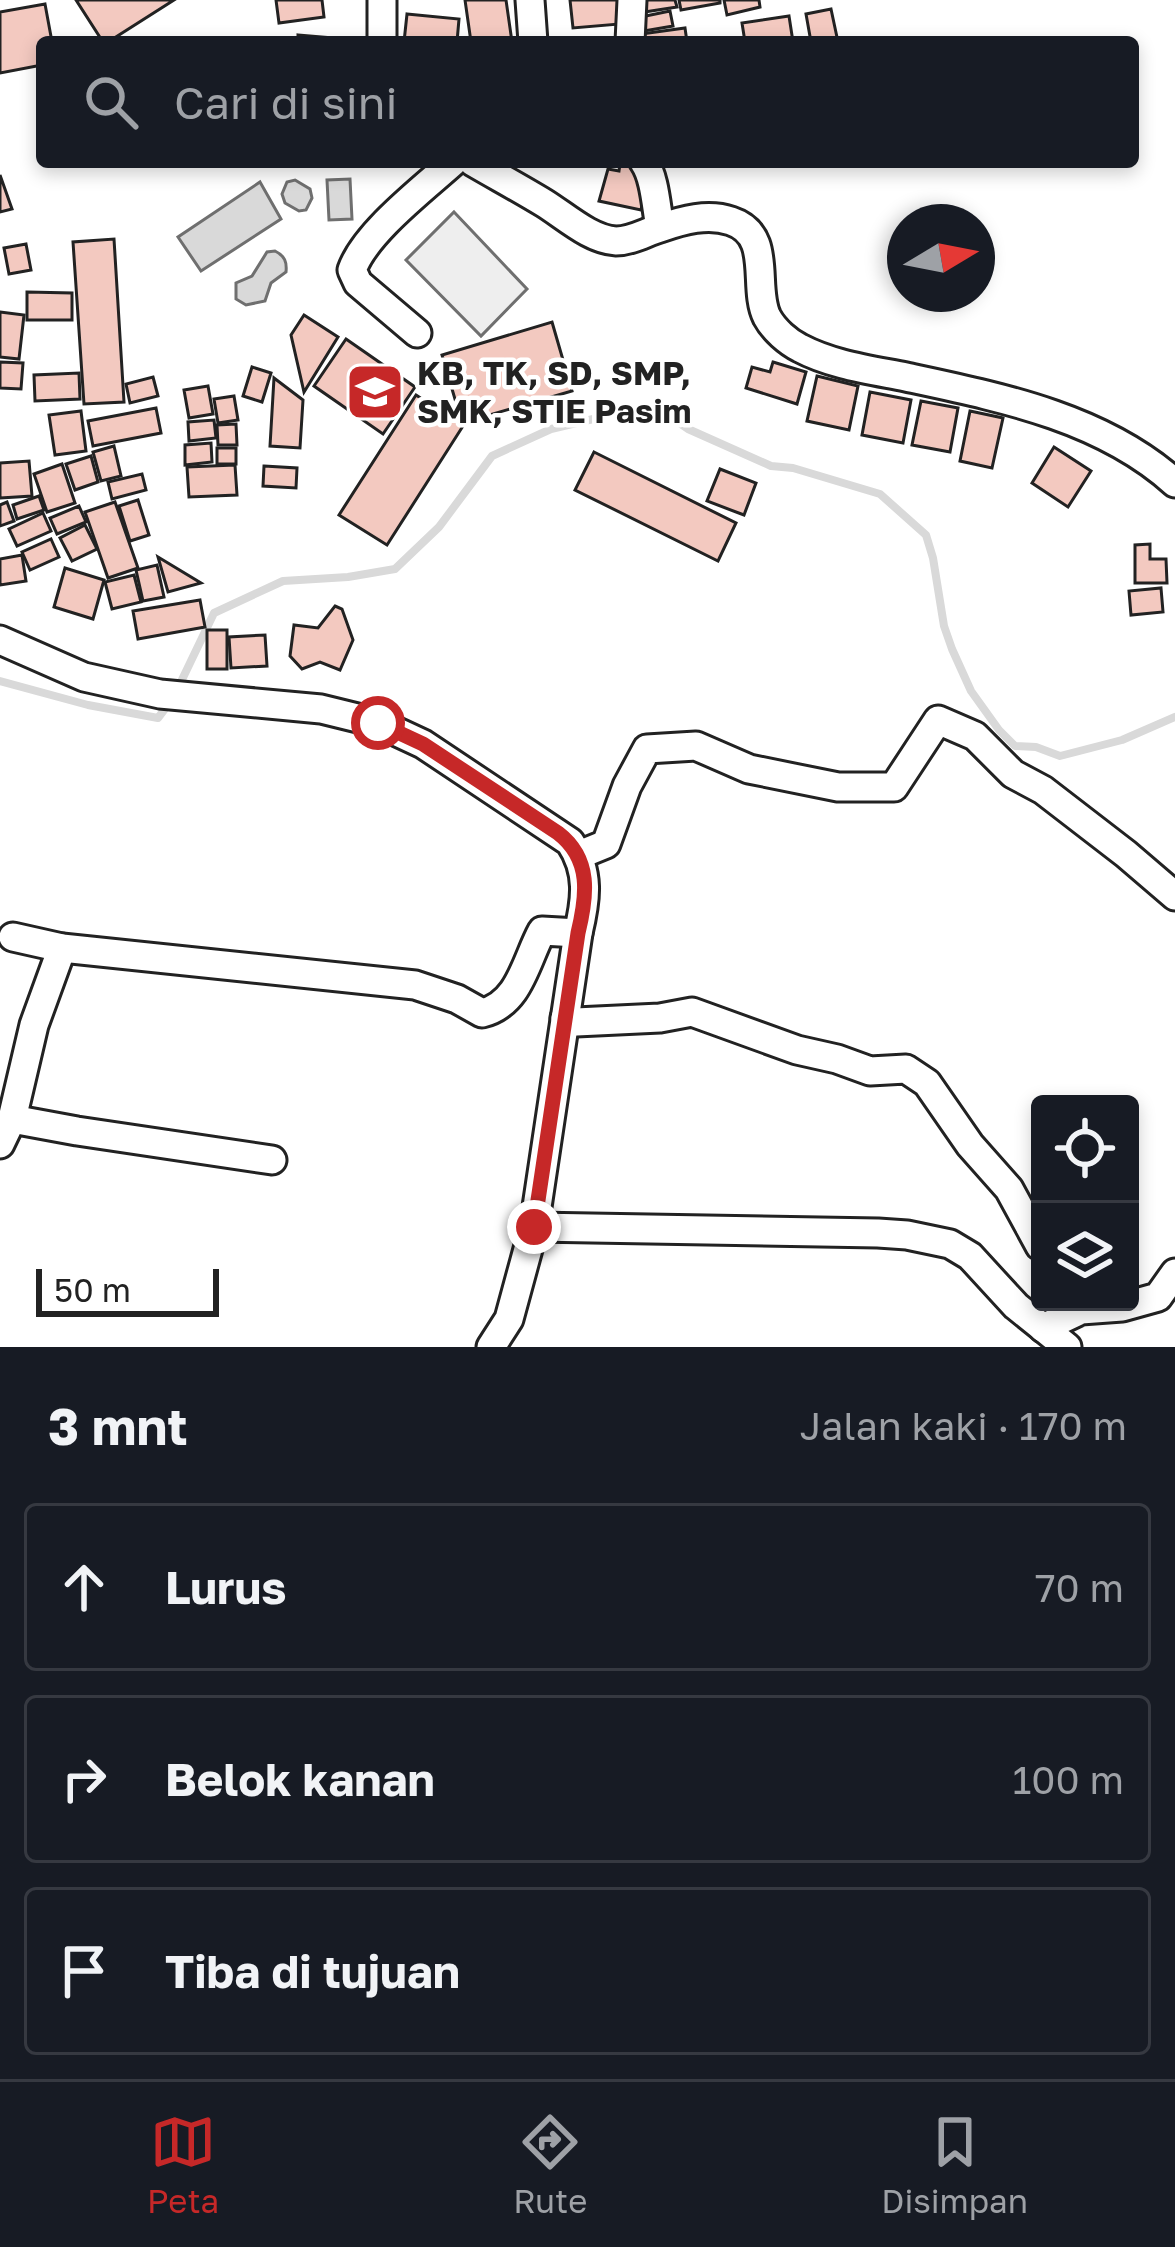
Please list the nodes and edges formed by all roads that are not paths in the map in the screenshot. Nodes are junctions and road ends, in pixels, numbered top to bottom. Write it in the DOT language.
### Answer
graph roads {
  1 [pos="382,0"];
  2 [pos="530,0"];
  3 [pos="632,0"];
  4 [pos="382,36"];
  5 [pos="532,36"];
  6 [pos="630,36"];
  7 [pos="447,168"];
  8 [pos="483,168"];
  9 [pos="649,168"];
  10 [pos="660,227"];
  11 [pos="417,333"];
  12 [pos="1175,483"];
  13 [pos="0,640"];
  14 [pos="579,856"];
  15 [pos="1175,896"];
  16 [pos="578,933"];
  17 [pos="13,937"];
  18 [pos="62,948"];
  19 [pos="565,1018"];
  20 [pos="6,1131"];
  21 [pos="272,1160"];
  22 [pos="534,1227"];
  23 [pos="1031,1230"];
  24 [pos="1175,1274"];
  25 [pos="1139,1302"];
  26 [pos="1070,1311"];
  27 [pos="1043,1328"];
  28 [pos="491,1347"];
  29 [pos="1067,1347"];
  1 -- 4 [label="street"];
  2 -- 5 [label="street"];
  3 -- 6 [label="street"];
  7 -- 11 [label="street"];
  8 -- 10 [label="street"];
  9 -- 10 [label="street"];
  10 -- 12 [label="street"];
  13 -- 14 [label="street"];
  14 -- 15 [label="street"];
  14 -- 16 [label="street"];
  16 -- 18 [label="street"];
  16 -- 19 [label="street"];
  17 -- 18 [label="street"];
  18 -- 20 [label="street"];
  19 -- 22 [label="street"];
  19 -- 23 [label="street"];
  20 -- 21 [label="street"];
  22 -- 27 [label="street"];
  22 -- 28 [label="street"];
  24 -- 25 [label="street"];
  26 -- 27 [label="street"];
  27 -- 29 [label="street"];
}
